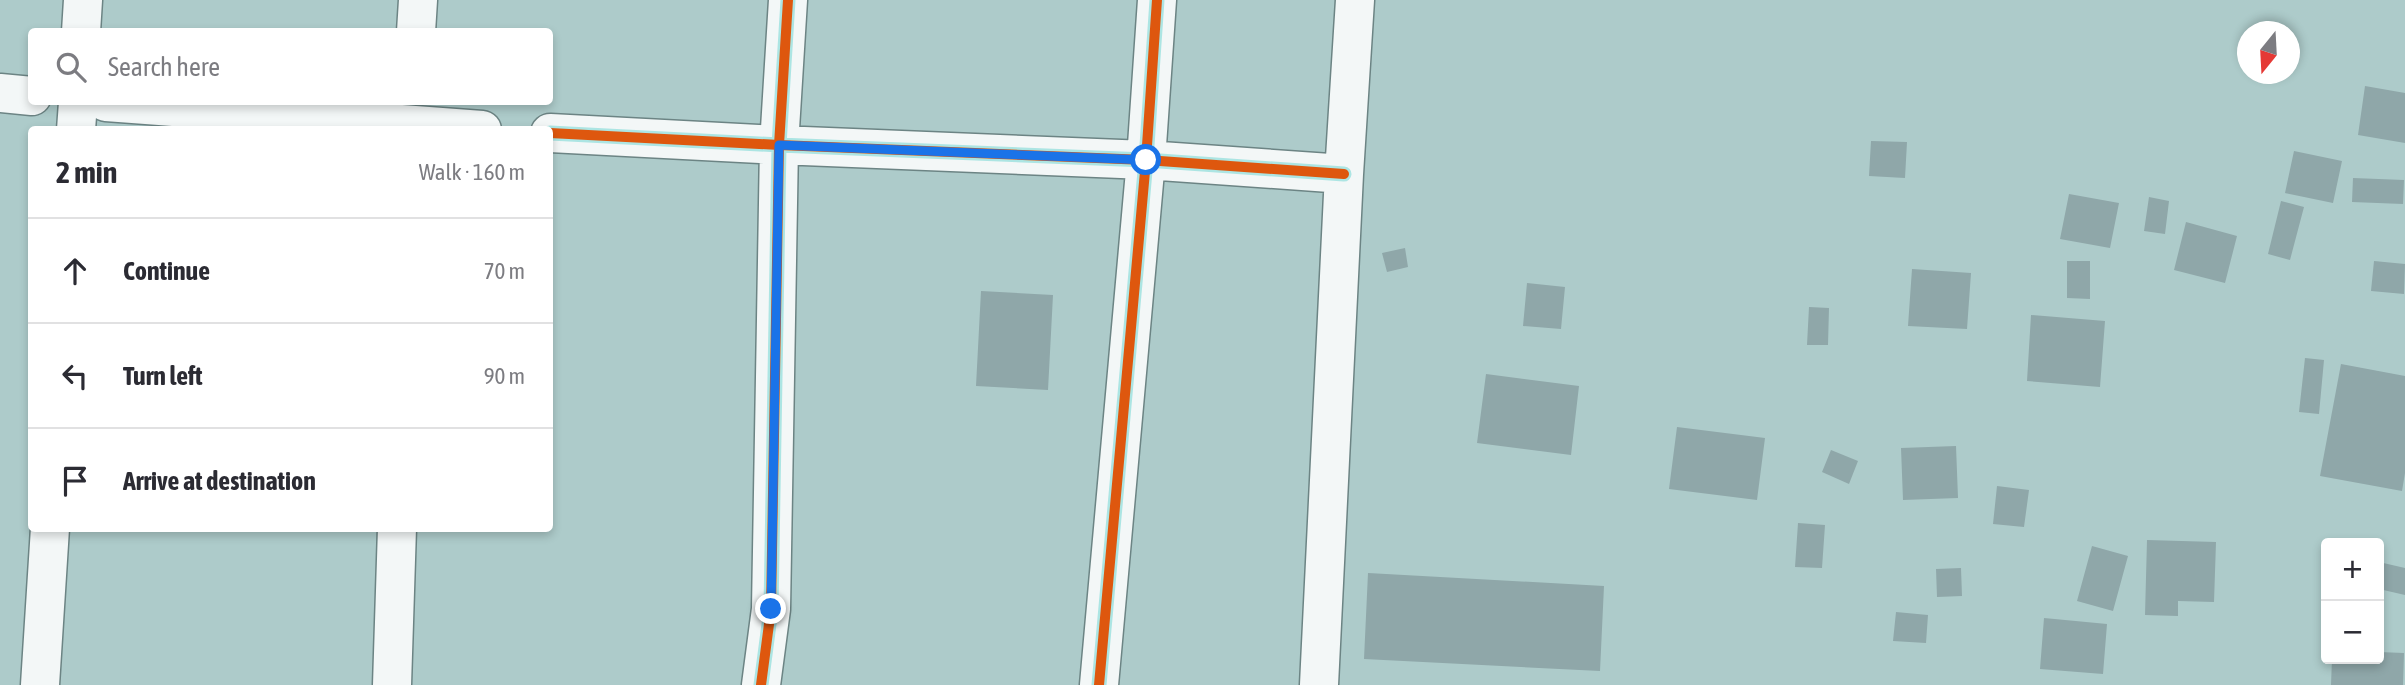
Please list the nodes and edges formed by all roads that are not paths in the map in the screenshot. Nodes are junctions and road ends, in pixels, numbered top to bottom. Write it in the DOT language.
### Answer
graph roads {
  1 [pos="83,0"];
  2 [pos="418,0"];
  3 [pos="788,0"];
  4 [pos="1157,0"];
  5 [pos="1355,0"];
  6 [pos="81,28"];
  7 [pos="416,28"];
  8 [pos="0,93"];
  9 [pos="28,96"];
  10 [pos="78,105"];
  11 [pos="159,105"];
  12 [pos="409,119"];
  13 [pos="76,126"];
  14 [pos="455,126"];
  15 [pos="553,133"];
  16 [pos="779,145"];
  17 [pos="1146,160"];
  18 [pos="1344,174"];
  19 [pos="50,532"];
  20 [pos="397,532"];
  21 [pos="40,685"];
  22 [pos="392,685"];
  23 [pos="761,685"];
  24 [pos="1099,685"];
  25 [pos="1319,685"];
  1 -- 6 [label="street"];
  2 -- 7 [label="street"];
  3 -- 16 [label="street"];
  4 -- 17 [label="street"];
  5 -- 18 [label="street"];
  8 -- 9 [label="street"];
  10 -- 13 [label="street"];
  11 -- 12 [label="street"];
  12 -- 14 [label="street"];
  15 -- 16 [label="street"];
  16 -- 17 [label="street"];
  16 -- 23 [label="street"];
  17 -- 18 [label="street"];
  17 -- 24 [label="street"];
  18 -- 25 [label="street"];
  19 -- 21 [label="street"];
  20 -- 22 [label="street"];
}
